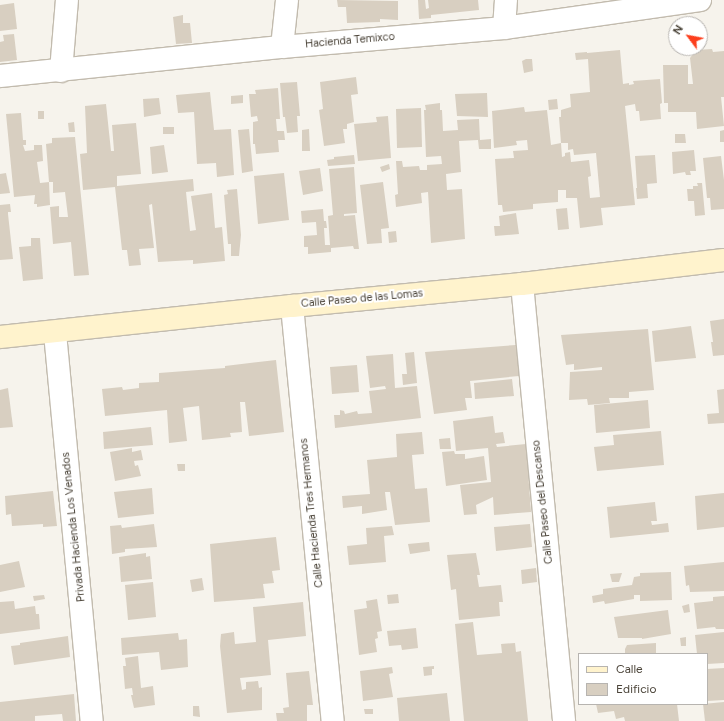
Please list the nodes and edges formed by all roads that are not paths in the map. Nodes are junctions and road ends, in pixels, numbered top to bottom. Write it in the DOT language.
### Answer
graph roads {
  1 [pos="67,0"];
  2 [pos="287,0"];
  3 [pos="506,0"];
  4 [pos="700,0"];
  5 [pos="504,28"];
  6 [pos="282,47"];
  7 [pos="61,71"];
  8 [pos="0,76"];
  9 [pos="724,260"];
  10 [pos="522,284"];
  11 [pos="292,306"];
  12 [pos="55,332"];
  13 [pos="0,337"];
  14 [pos="92,721"];
  15 [pos="333,721"];
  16 [pos="564,721"];
  1 -- 7 [label="street"];
  2 -- 6 [label="street"];
  3 -- 5 [label="street"];
  4 -- 5 [label="street, Hacienda Temixco"];
  5 -- 6 [label="street, Hacienda Temixco"];
  6 -- 7 [label="street, Hacienda Temixco"];
  7 -- 8 [label="street, Hacienda Temixco"];
  9 -- 10 [label="main road, Calle Paseo de las Lomas"];
  10 -- 11 [label="main road, Calle Paseo de las Lomas"];
  10 -- 16 [label="street, Calle Paseo del Descanso"];
  11 -- 12 [label="main road, Calle Paseo de las Lomas"];
  11 -- 15 [label="street, Calle Hacienda Tres Hermanos"];
  12 -- 13 [label="main road, Calle Paseo de las Lomas"];
  12 -- 14 [label="street, Privada Hacienda Los Venados"];
}
